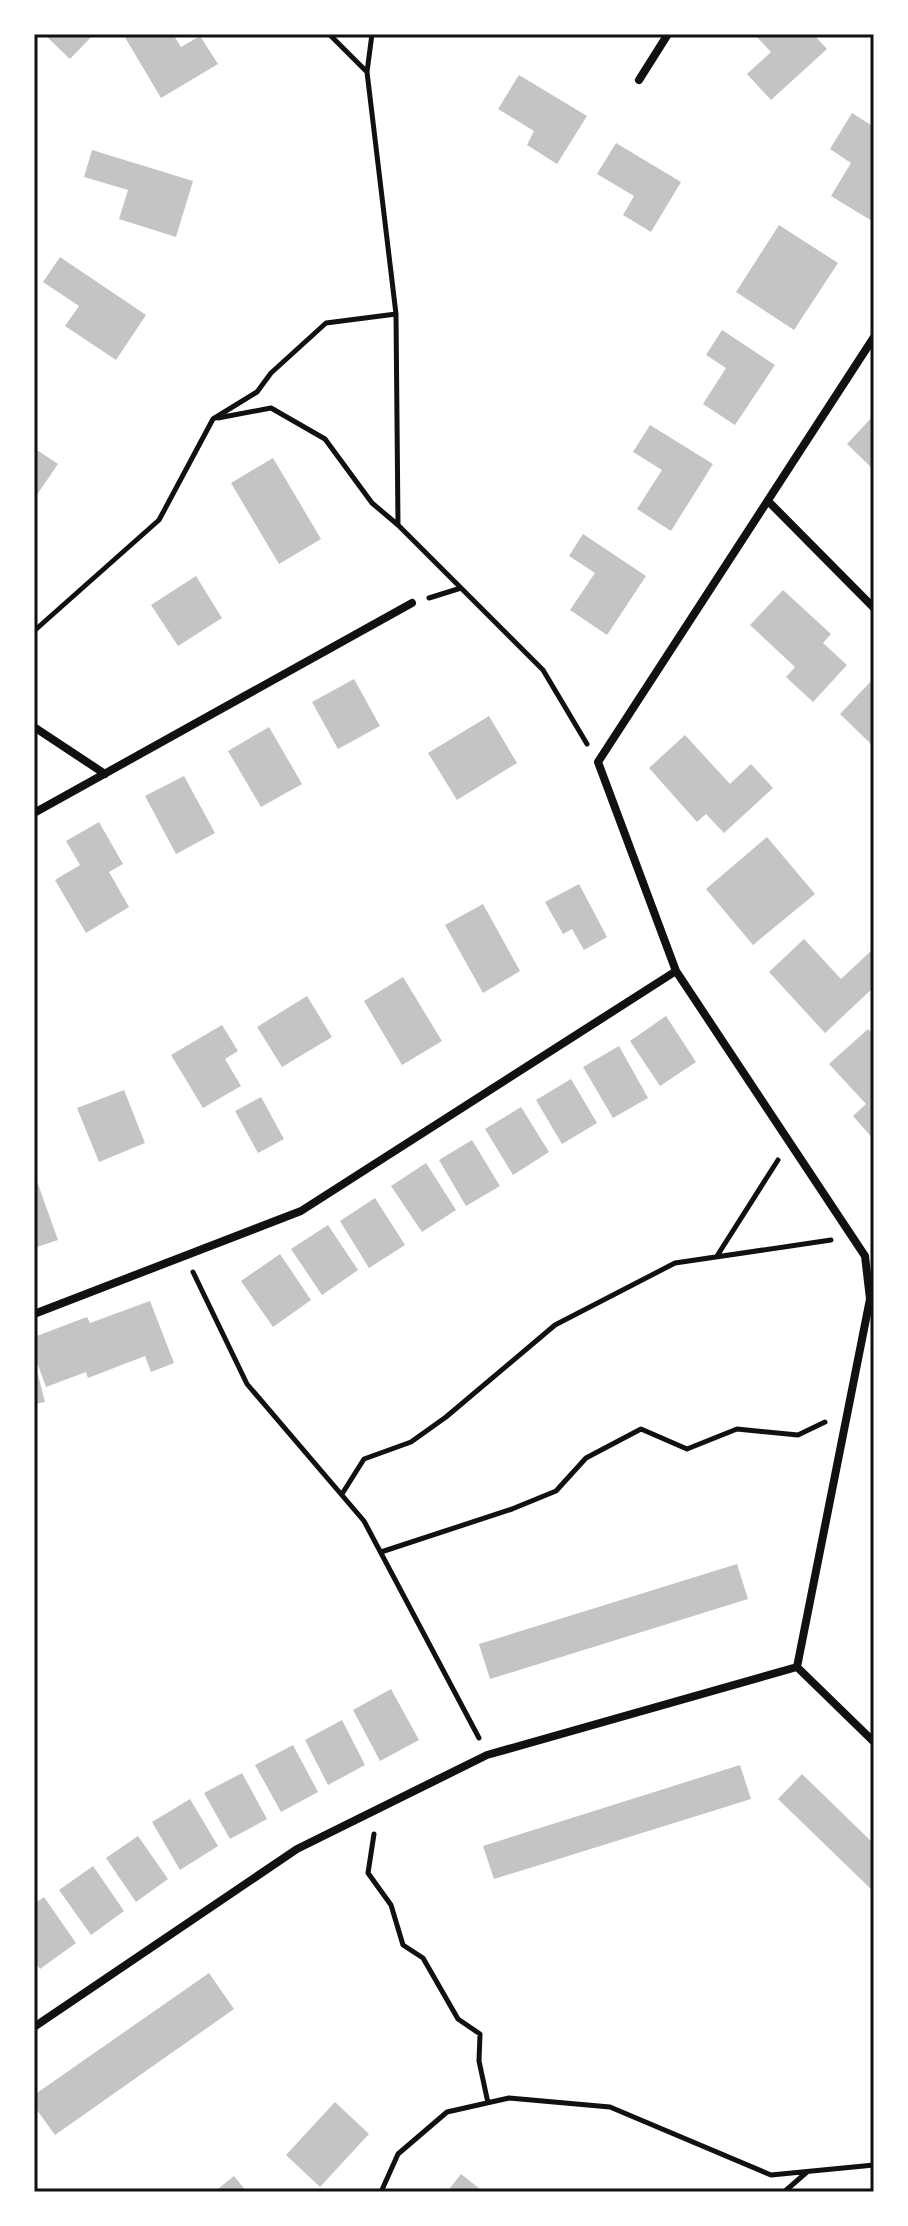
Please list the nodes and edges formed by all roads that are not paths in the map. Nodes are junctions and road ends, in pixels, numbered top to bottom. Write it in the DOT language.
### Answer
graph roads {
  1 [pos="668,34"];
  2 [pos="639,80"];
  3 [pos="874,337"];
  4 [pos="768,501"];
  5 [pos="412,603"];
  6 [pos="874,608"];
  7 [pos="34,727"];
  8 [pos="105,774"];
  9 [pos="34,813"];
  10 [pos="676,971"];
  11 [pos="34,1314"];
  12 [pos="797,1667"];
  13 [pos="874,1742"];
  14 [pos="34,2027"];
  1 -- 2 [label="street"];
  3 -- 4 [label="street"];
  4 -- 6 [label="street"];
  4 -- 10 [label="street"];
  5 -- 8 [label="street"];
  7 -- 8 [label="street"];
  8 -- 9 [label="street"];
  10 -- 11 [label="street"];
  10 -- 12 [label="street"];
  12 -- 13 [label="street"];
  12 -- 14 [label="street"];
}
